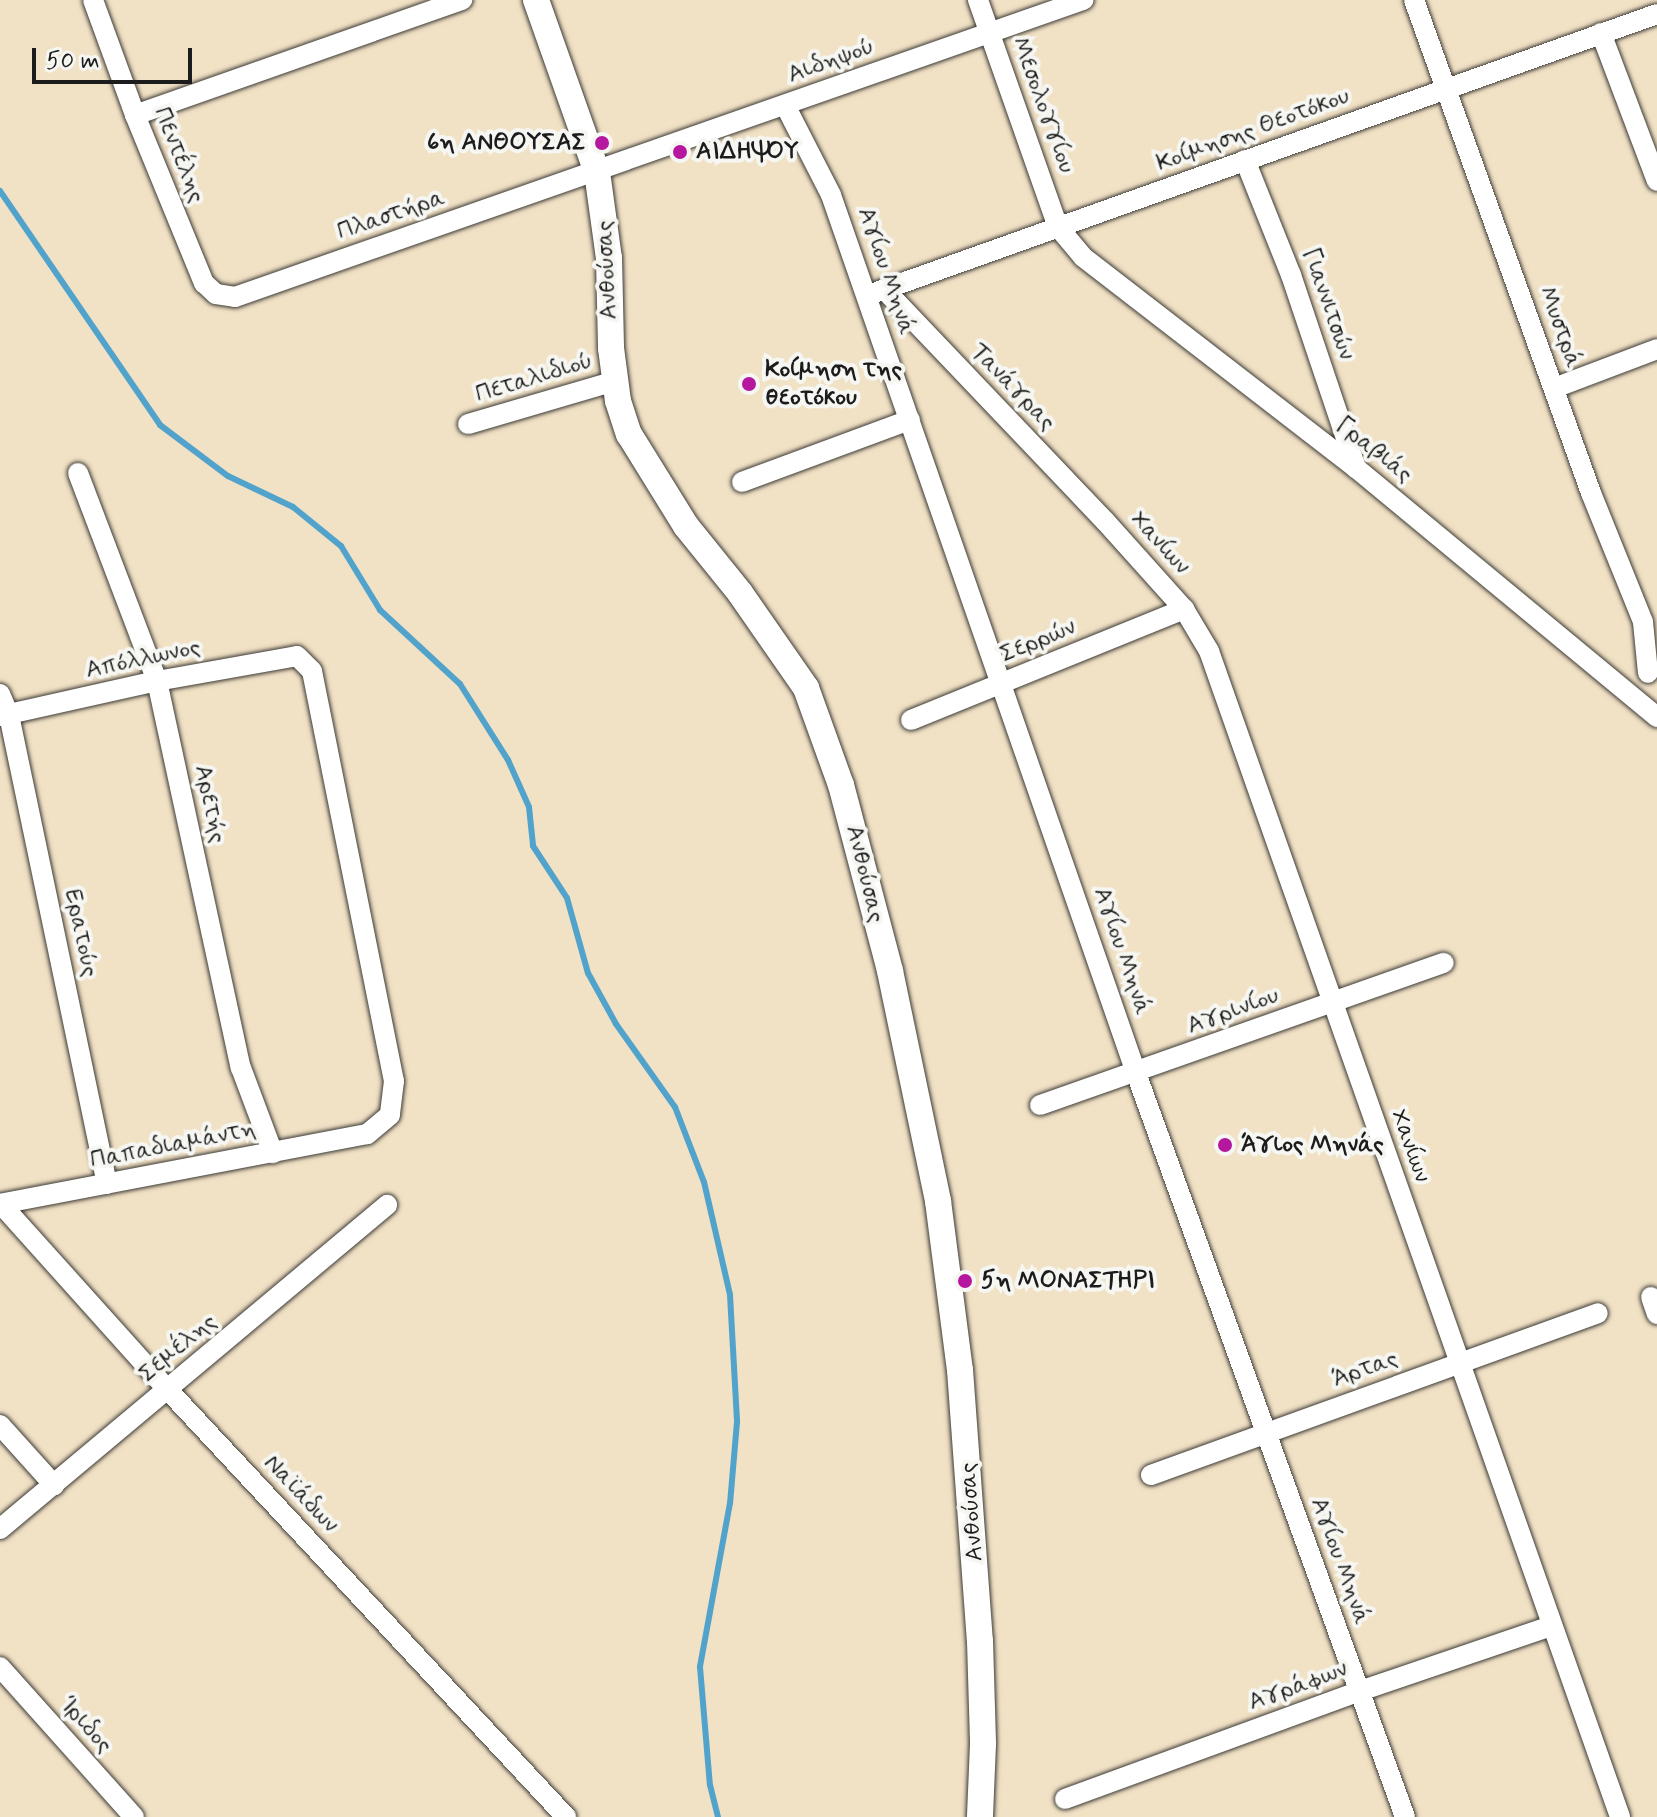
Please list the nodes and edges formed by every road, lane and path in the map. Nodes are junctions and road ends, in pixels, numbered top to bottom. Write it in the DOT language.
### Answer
graph roads {
  1 [pos="93,0"];
  2 [pos="462,0"];
  3 [pos="536,0"];
  4 [pos="978,0"];
  5 [pos="1083,0"];
  6 [pos="1414,0"];
  7 [pos="1657,14"];
  8 [pos="989,32"];
  9 [pos="1601,33"];
  10 [pos="1447,89"];
  11 [pos="785,105"];
  12 [pos="135,115"];
  13 [pos="1245,160"];
  14 [pos="597,172"];
  15 [pos="1657,181"];
  16 [pos="1058,227"];
  17 [pos="204,283"];
  18 [pos="875,292"];
  19 [pos="1657,349"];
  20 [pos="615,381"];
  21 [pos="1554,388"];
  22 [pos="910,420"];
  23 [pos="468,424"];
  24 [pos="1356,468"];
  25 [pos="78,473"];
  26 [pos="742,482"];
  27 [pos="1105,521"];
  28 [pos="1184,609"];
  29 [pos="1652,674"];
  30 [pos="1612,676"];
  31 [pos="157,681"];
  32 [pos="1001,684"];
  33 [pos="0,694"];
  34 [pos="4,715"];
  35 [pos="1657,717"];
  36 [pos="911,720"];
  37 [pos="1444,963"];
  38 [pos="1331,1003"];
  39 [pos="1136,1073"];
  40 [pos="1040,1105"];
  41 [pos="355,1138"];
  42 [pos="273,1153"];
  43 [pos="107,1184"];
  44 [pos="1,1204"];
  45 [pos="387,1205"];
  46 [pos="1598,1313"];
  47 [pos="1460,1362"];
  48 [pos="168,1390"];
  49 [pos="0,1425"];
  50 [pos="1266,1433"];
  51 [pos="1151,1475"];
  52 [pos="54,1485"];
  53 [pos="0,1529"];
  54 [pos="1551,1626"];
  55 [pos="0,1667"];
  56 [pos="1360,1691"];
  57 [pos="1065,1799"];
  58 [pos="134,1817"];
  59 [pos="566,1817"];
  60 [pos="980,1817"];
  61 [pos="1405,1817"];
  62 [pos="1620,1817"];
  1 -- 12 [label="street, Πεντέλης"];
  2 -- 12 [label="street"];
  3 -- 14 [label="street, Ανθούσας"];
  4 -- 8 [label="street, Μεσολογγίου"];
  5 -- 8 [label="street, Αιδηψού"];
  6 -- 10 [label="street, Μυστρά"];
  7 -- 9 [label="street, Κοίμησης Θεοτόκου"];
  8 -- 11 [label="street, Αιδηψού"];
  8 -- 16 [label="street, Μεσολογγίου"];
  9 -- 10 [label="street, Κοίμησης Θεοτόκου"];
  9 -- 15 [label="street"];
  10 -- 13 [label="street, Κοίμησης Θεοτόκου"];
  10 -- 21 [label="street, Μυστρά"];
  11 -- 14 [label="street, Αιδηψού"];
  11 -- 18 [label="street, Αγίου Μηνά"];
  12 -- 17 [label="street, Πεντέλης"];
  13 -- 16 [label="street, Κοίμησης Θεοτόκου"];
  13 -- 24 [label="street, Γιαννιτσών"];
  14 -- 17 [label="street, Πλαστήρα"];
  14 -- 20 [label="street, Ανθούσας"];
  16 -- 18 [label="street, Κοίμησης Θεοτόκου"];
  16 -- 24 [label="street, Γραβιάς"];
  18 -- 22 [label="street, Αγίου Μηνά"];
  18 -- 27 [label="street, Τανάγρας"];
  19 -- 21 [label="street"];
  20 -- 23 [label="street, Πεταλιδιού"];
  20 -- 60 [label="street, Ανθούσας"];
  21 -- 29 [label="street, Μυστρά"];
  22 -- 26 [label="street"];
  22 -- 32 [label="street, Αγίου Μηνά"];
  24 -- 30 [label="street, Γραβιάς"];
  25 -- 31 [label="street, Αρετής"];
  27 -- 28 [label="street, Χανίων"];
  28 -- 32 [label="street, Σερρών"];
  28 -- 38 [label="street, Χανίων"];
  29 -- 30 [label="street"];
  30 -- 35 [label="street, Γραβιάς"];
  31 -- 34 [label="street, Απόλλωνος"];
  31 -- 41 [label="street, Απόλλωνος"];
  31 -- 42 [label="street, Αρετής"];
  32 -- 36 [label="street, Σερρών"];
  32 -- 39 [label="street, Αγίου Μηνά"];
  33 -- 34 [label="street, Ερατούς"];
  34 -- 43 [label="street, Ερατούς"];
  37 -- 38 [label="street, Αγρινίου"];
  38 -- 39 [label="street, Αγρινίου"];
  38 -- 47 [label="street, Χανίων"];
  39 -- 40 [label="street, Αγρινίου"];
  39 -- 50 [label="street, Αγίου Μηνά"];
  41 -- 42 [label="street, Παπαδιαμάντη"];
  42 -- 43 [label="street, Παπαδιαμάντη"];
  43 -- 44 [label="street, Παπαδιαμάντη"];
  44 -- 48 [label="street, Ναϊάδων"];
  45 -- 48 [label="street, Σεμέλης"];
  46 -- 47 [label="street, Άρτας"];
  47 -- 50 [label="street, Άρτας"];
  47 -- 54 [label="street, Χανίων"];
  48 -- 52 [label="street, Σεμέλης"];
  48 -- 59 [label="street, Ναϊάδων"];
  49 -- 52 [label="street"];
  50 -- 51 [label="street, Άρτας"];
  50 -- 56 [label="street, Αγίου Μηνά"];
  52 -- 53 [label="street, Σεμέλης"];
  54 -- 56 [label="street, Αγράφων"];
  54 -- 62 [label="street, Χανίων"];
  55 -- 58 [label="street, Ίριδος"];
  56 -- 57 [label="street, Αγράφων"];
  56 -- 61 [label="street, Αγίου Μηνά"];
}
